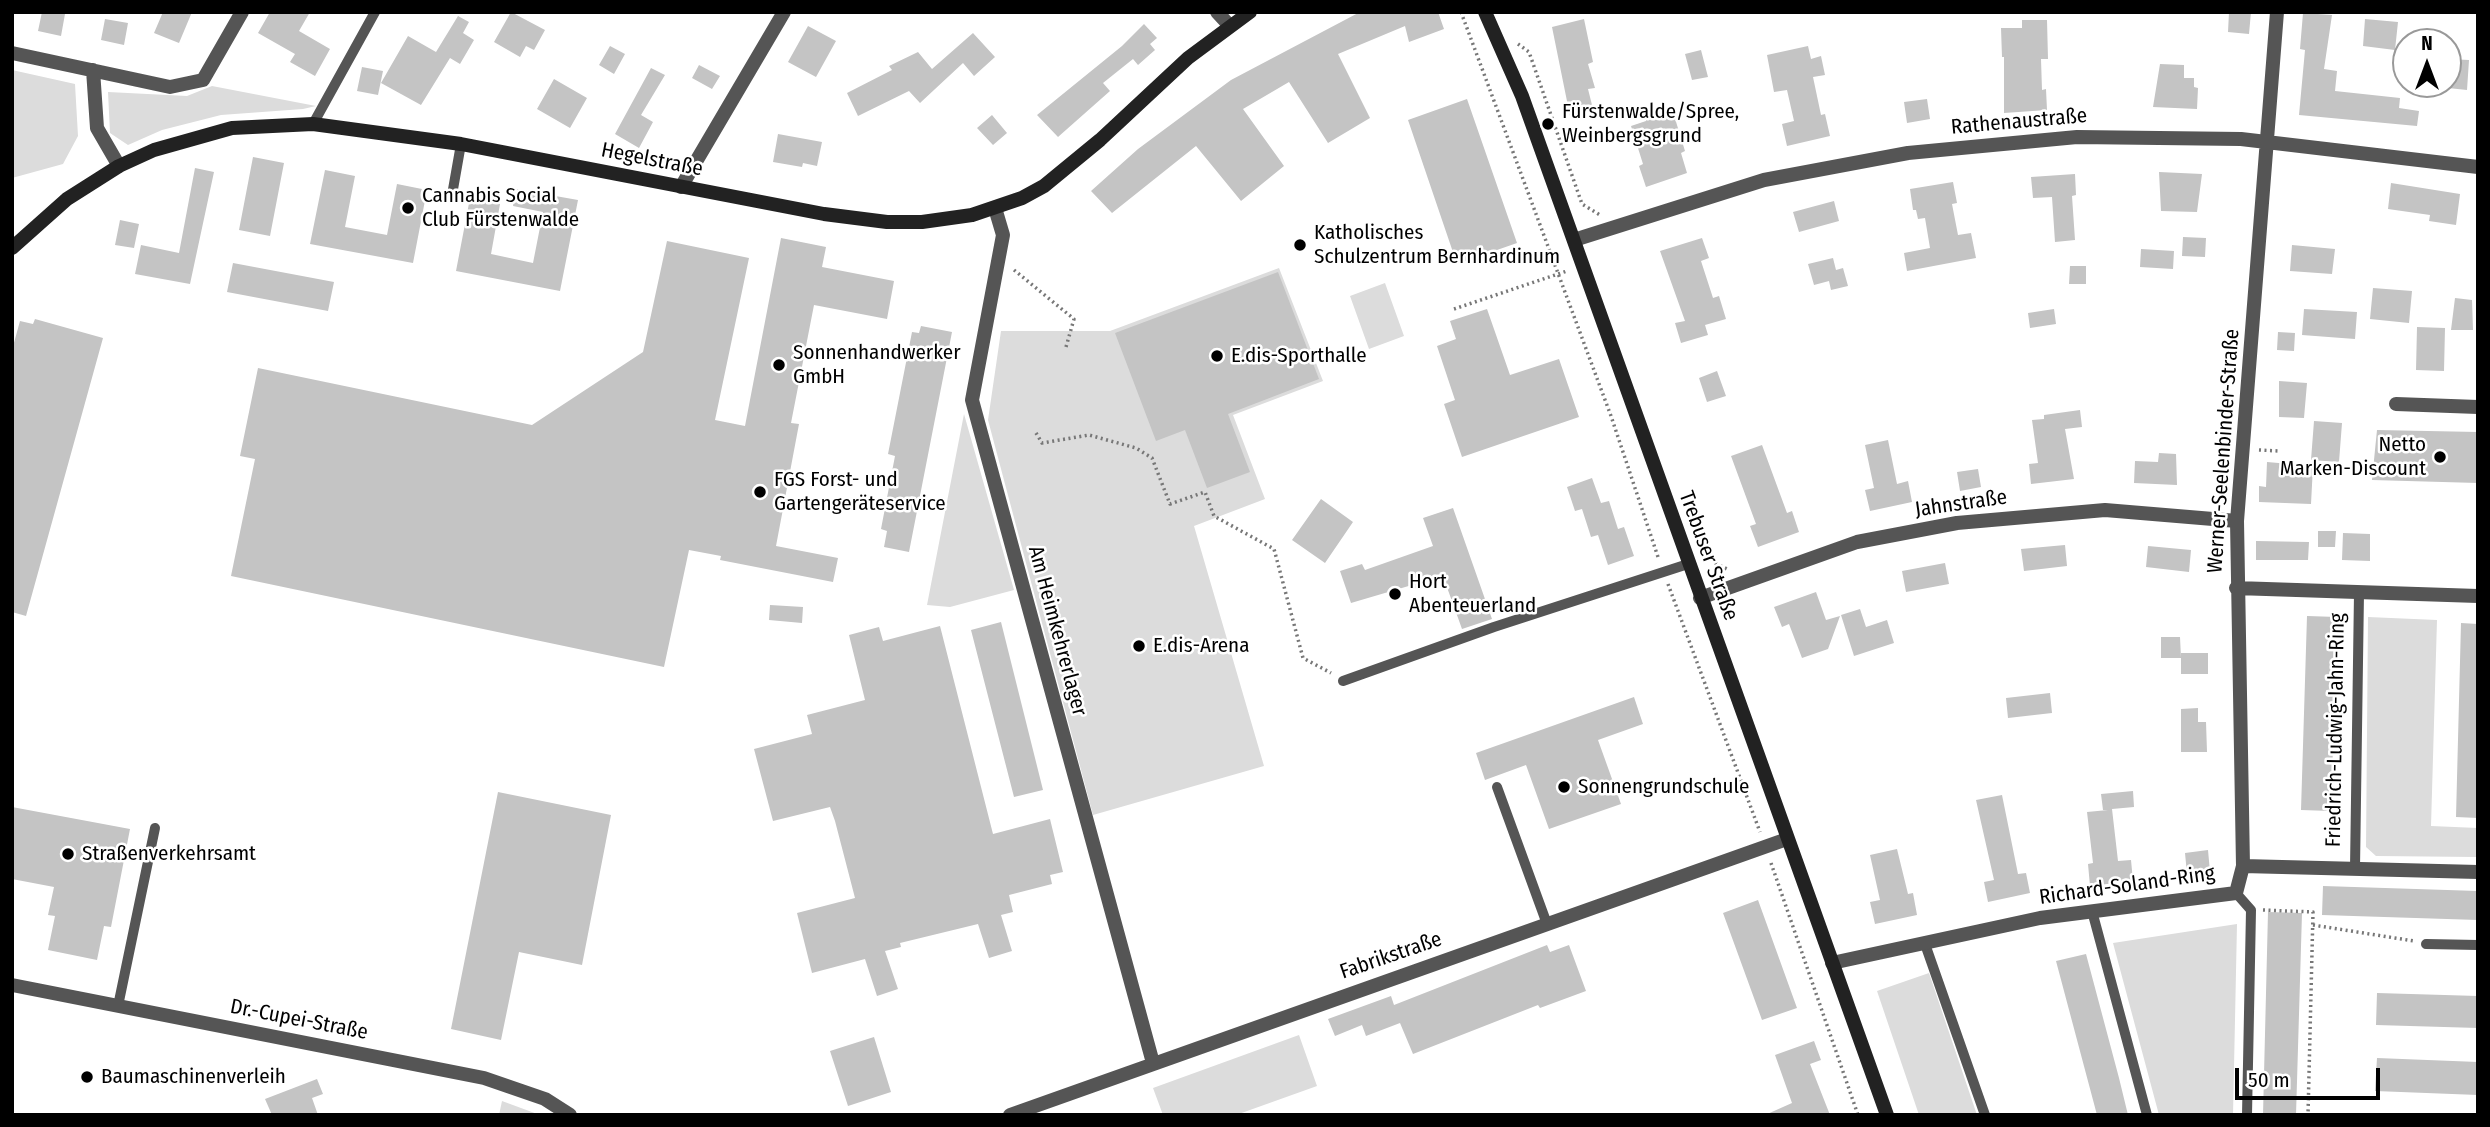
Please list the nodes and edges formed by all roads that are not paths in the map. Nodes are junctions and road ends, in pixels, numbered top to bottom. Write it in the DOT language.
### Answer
graph roads {
  1 [pos="242,12"];
  2 [pos="375,12"];
  3 [pos="784,12"];
  4 [pos="1217,12"];
  5 [pos="1250,12"];
  6 [pos="1485,12"];
  7 [pos="2277,12"];
  8 [pos="1230,25"];
  9 [pos="12,53"];
  10 [pos="93,70"];
  11 [pos="313,124"];
  12 [pos="2268,141"];
  13 [pos="461,144"];
  14 [pos="119,166"];
  15 [pos="2478,167"];
  16 [pos="681,187"];
  17 [pos="452,195"];
  18 [pos="995,208"];
  19 [pos="1574,240"];
  20 [pos="12,248"];
  21 [pos="2396,404"];
  22 [pos="2478,407"];
  23 [pos="2237,521"];
  24 [pos="1688,564"];
  25 [pos="2236,588"];
  26 [pos="2358,593"];
  27 [pos="2478,596"];
  28 [pos="1700,598"];
  29 [pos="1343,681"];
  30 [pos="1497,787"];
  31 [pos="155,828"];
  32 [pos="1787,839"];
  33 [pos="2243,866"];
  34 [pos="2355,869"];
  35 [pos="2478,872"];
  36 [pos="2236,893"];
  37 [pos="2092,911"];
  38 [pos="1548,924"];
  39 [pos="1925,944"];
  40 [pos="2426,944"];
  41 [pos="2478,945"];
  42 [pos="1832,963"];
  43 [pos="12,985"];
  44 [pos="118,1006"];
  45 [pos="1153,1062"];
  46 [pos="570,1115"];
  47 [pos="1010,1115"];
  48 [pos="1887,1115"];
  49 [pos="1985,1115"];
  50 [pos="2147,1115"];
  51 [pos="2247,1115"];
  1 -- 10 [label="street"];
  2 -- 11 [label="lane"];
  3 -- 16 [label="street"];
  4 -- 8 [label="street"];
  5 -- 8 [label="main road, Hegelstraße"];
  6 -- 19 [label="main road, Trebuser Straße"];
  7 -- 12 [label="street, Werner-Seelenbinder-Straße"];
  8 -- 18 [label="main road, Hegelstraße"];
  9 -- 10 [label="street"];
  10 -- 14 [label="street"];
  11 -- 13 [label="main road, Hegelstraße"];
  11 -- 14 [label="main road, Hegelstraße"];
  12 -- 15 [label="street, Rathenaustraße"];
  12 -- 19 [label="street, Rathenaustraße"];
  12 -- 23 [label="street, Werner-Seelenbinder-Straße"];
  13 -- 16 [label="main road, Hegelstraße"];
  13 -- 17 [label="lane"];
  14 -- 20 [label="main road, Hegelstraße"];
  16 -- 18 [label="main road, Hegelstraße"];
  18 -- 45 [label="street, Am Heimkehrerlager"];
  19 -- 24 [label="main road, Trebuser Straße"];
  21 -- 22 [label="street"];
  23 -- 25 [label="street, Werner-Seelenbinder-Straße"];
  23 -- 28 [label="street, Jahnstraße"];
  24 -- 28 [label="main road, Trebuser Straße"];
  24 -- 29 [label="lane"];
  25 -- 26 [label="street"];
  25 -- 33 [label="street, Werner-Seelenbinder-Straße"];
  26 -- 27 [label="street"];
  26 -- 34 [label="lane, Friedrich-Ludwig-Jahn-Ring"];
  28 -- 32 [label="main road, Trebuser Straße"];
  30 -- 38 [label="lane"];
  31 -- 44 [label="lane"];
  32 -- 38 [label="street, Fabrikstraße"];
  32 -- 42 [label="main road, Trebuser Straße"];
  33 -- 34 [label="street, Friedrich-Ludwig-Jahn-Ring"];
  33 -- 36 [label="street, Werner-Seelenbinder-Straße"];
  34 -- 35 [label="street, Friedrich-Ludwig-Jahn-Ring"];
  36 -- 37 [label="street, Richard-Soland-Ring"];
  36 -- 51 [label="lane, Richard-Soland-Ring"];
  37 -- 39 [label="street, Richard-Soland-Ring"];
  37 -- 50 [label="lane"];
  38 -- 45 [label="street, Fabrikstraße"];
  39 -- 42 [label="street, Richard-Soland-Ring"];
  39 -- 49 [label="lane"];
  40 -- 41 [label="lane"];
  42 -- 48 [label="main road, Trebuser Straße"];
  43 -- 44 [label="street, Dr.-Cupei-Straße"];
  44 -- 46 [label="street, Dr.-Cupei-Straße"];
  45 -- 47 [label="street, Fabrikstraße"];
}
